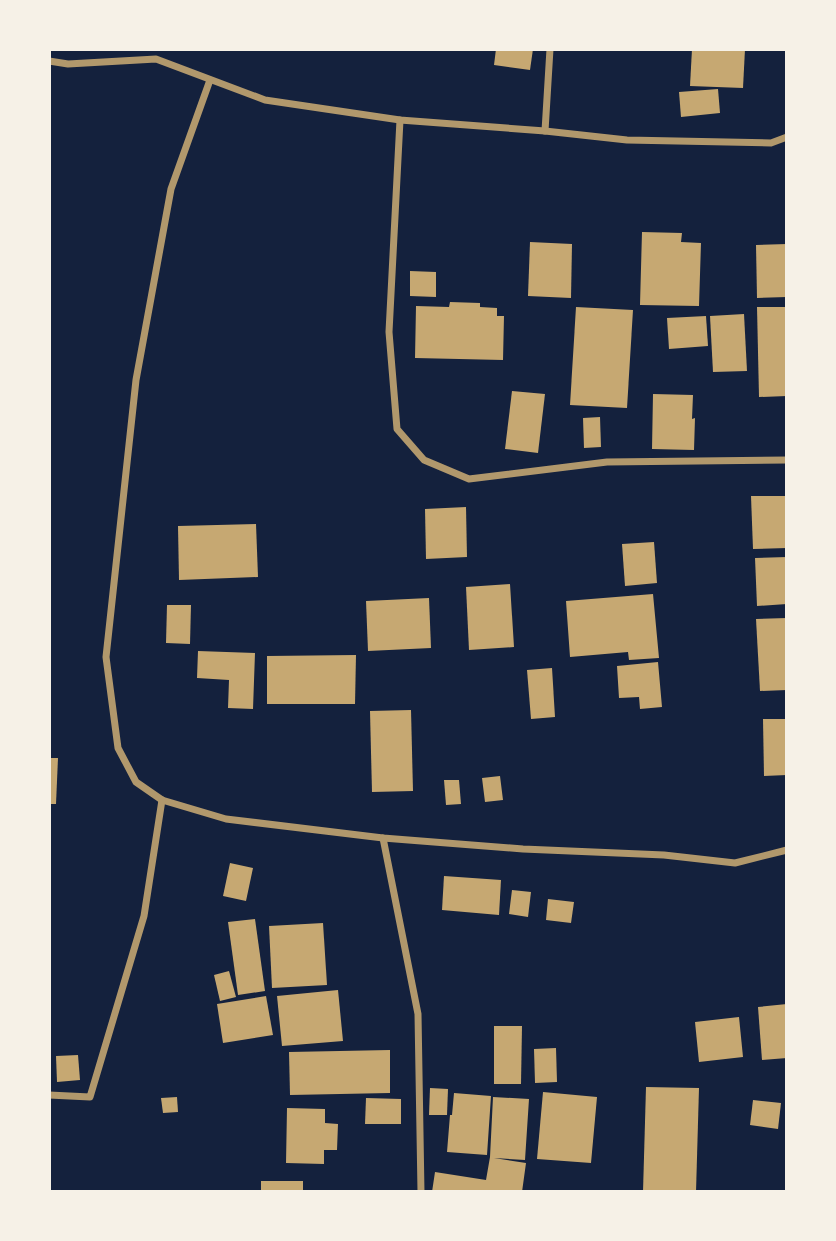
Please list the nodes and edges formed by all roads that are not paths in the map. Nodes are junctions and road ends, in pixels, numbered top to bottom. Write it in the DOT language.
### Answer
graph roads {
  1 [pos="550,49"];
  2 [pos="49,61"];
  3 [pos="210,80"];
  4 [pos="400,120"];
  5 [pos="545,131"];
  6 [pos="787,137"];
  7 [pos="787,460"];
  8 [pos="162,800"];
  9 [pos="383,838"];
  10 [pos="787,850"];
  11 [pos="49,1095"];
  12 [pos="421,1192"];
  1 -- 5 [label="street"];
  2 -- 3 [label="street"];
  3 -- 4 [label="street"];
  3 -- 8 [label="street"];
  4 -- 5 [label="street"];
  4 -- 7 [label="street"];
  5 -- 6 [label="street"];
  8 -- 9 [label="street"];
  8 -- 11 [label="street"];
  9 -- 10 [label="street"];
  9 -- 12 [label="street"];
}
